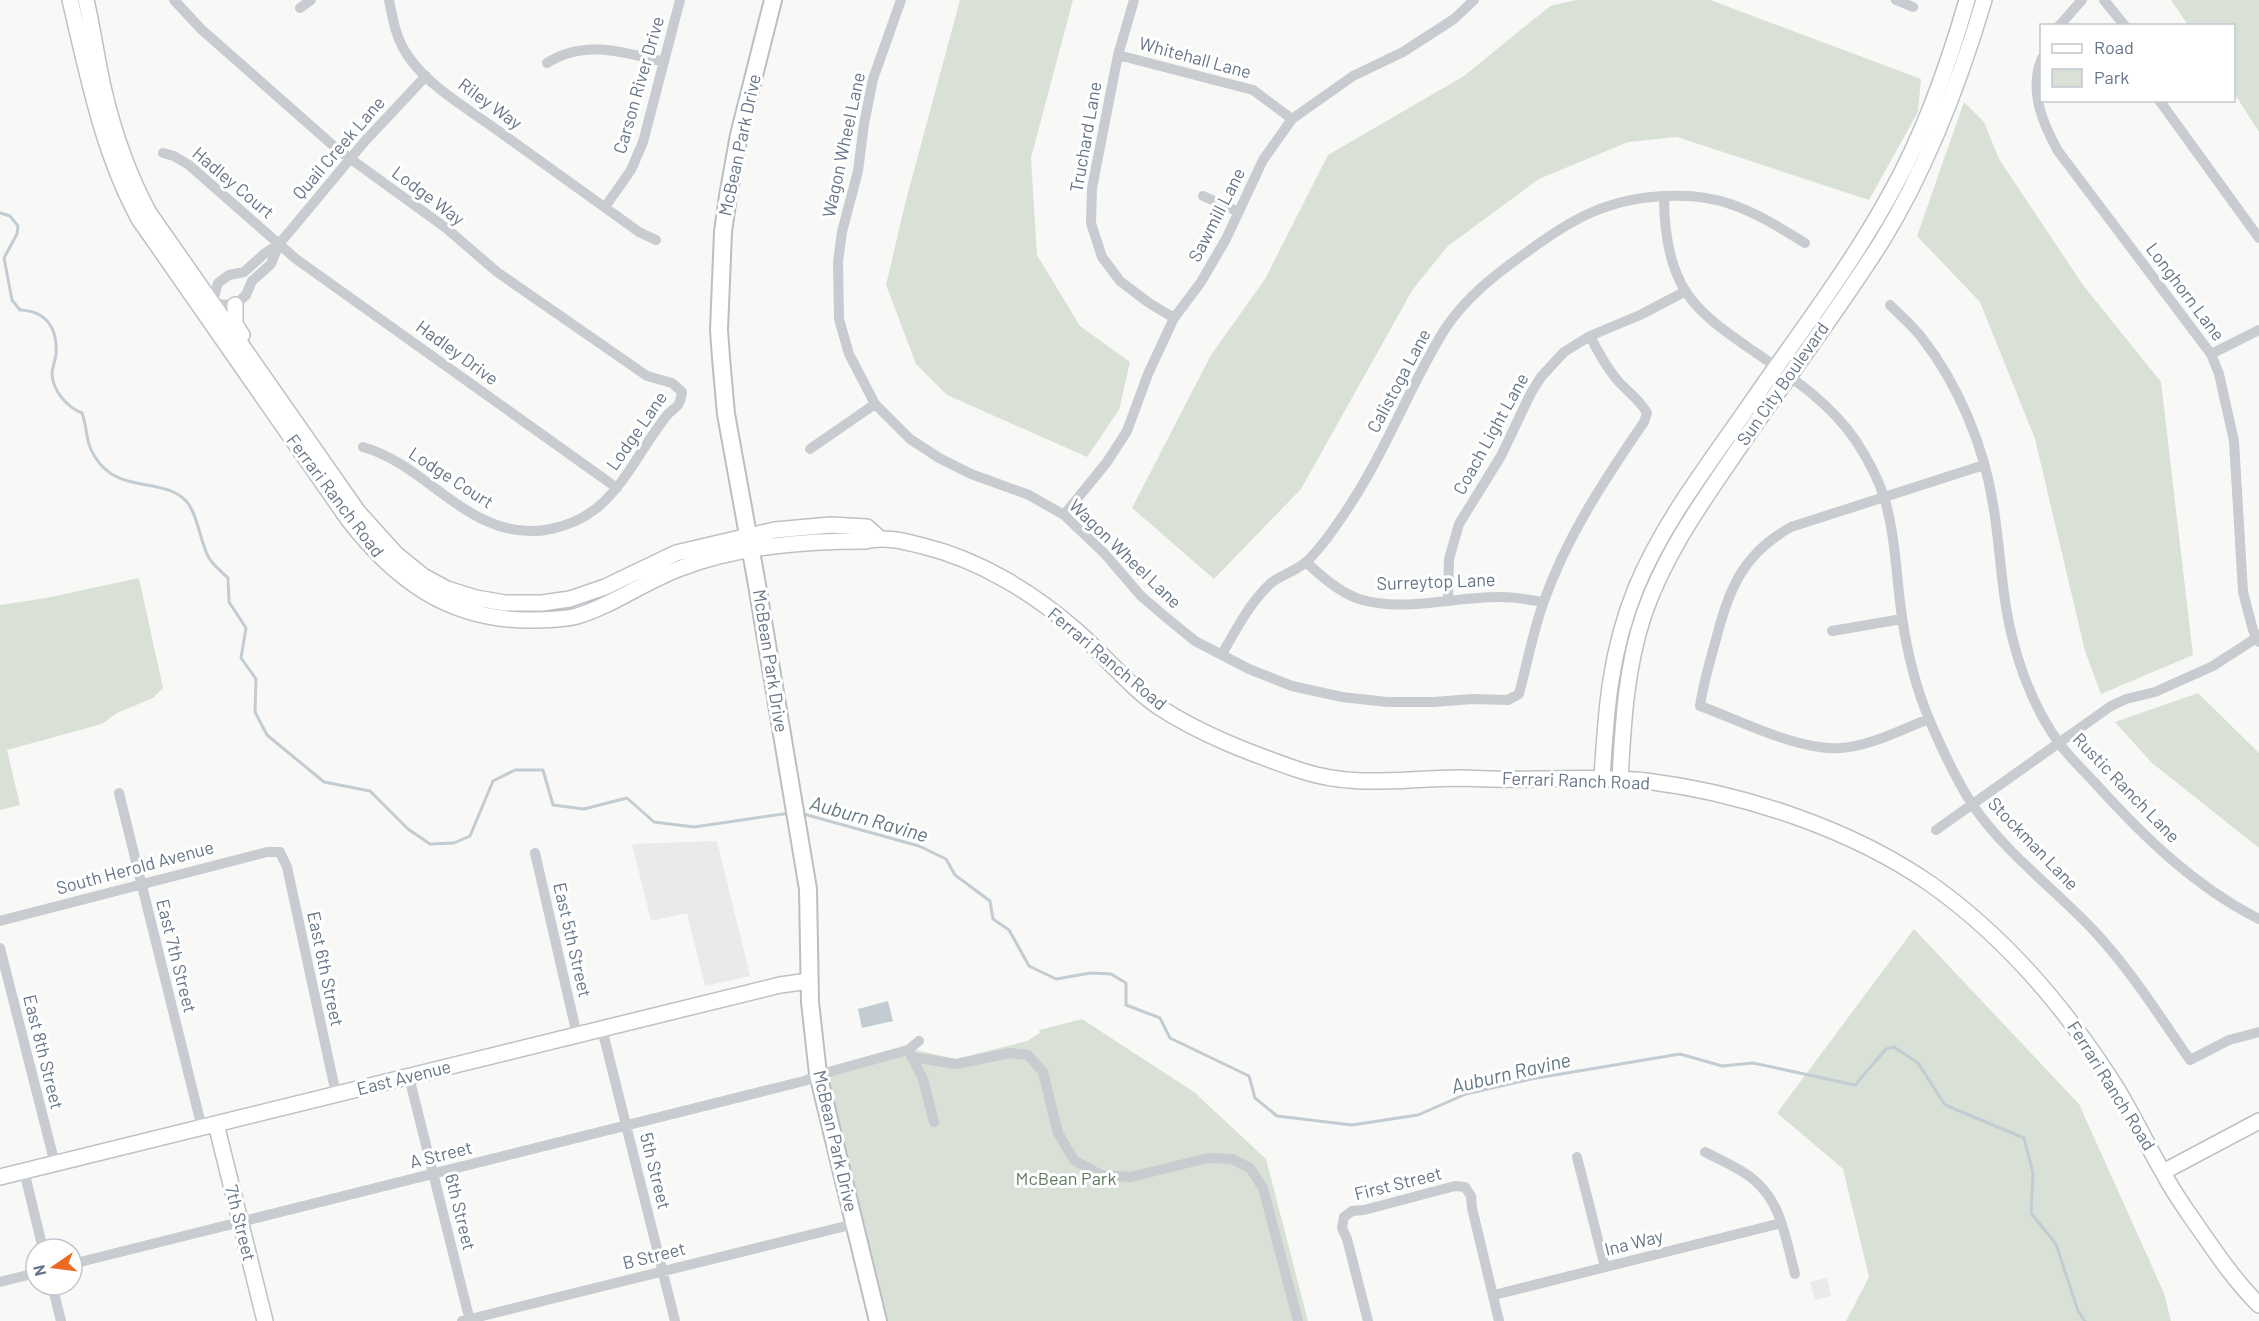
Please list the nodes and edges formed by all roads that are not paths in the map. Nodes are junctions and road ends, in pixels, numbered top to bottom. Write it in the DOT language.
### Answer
graph roads {
  1 [pos="70,0"];
  2 [pos="86,0"];
  3 [pos="174,0"];
  4 [pos="311,0"];
  5 [pos="389,0"];
  6 [pos="680,0"];
  7 [pos="773,0"];
  8 [pos="901,0"];
  9 [pos="1134,0"];
  10 [pos="1474,0"];
  11 [pos="1896,0"];
  12 [pos="1967,0"];
  13 [pos="1984,0"];
  14 [pos="2082,0"];
  15 [pos="2104,0"];
  16 [pos="1913,7"];
  17 [pos="300,8"];
  18 [pos="2061,24"];
  19 [pos="2123,24"];
  20 [pos="1118,55"];
  21 [pos="664,62"];
  22 [pos="2040,62"];
  23 [pos="547,63"];
  24 [pos="426,76"];
  25 [pos="2159,102"];
  26 [pos="1292,119"];
  27 [pos="163,153"];
  28 [pos="350,158"];
  29 [pos="1203,196"];
  30 [pos="1664,196"];
  31 [pos="605,207"];
  32 [pos="1239,212"];
  33 [pos="2259,238"];
  34 [pos="656,240"];
  35 [pos="1805,243"];
  36 [pos="279,244"];
  37 [pos="244,273"];
  38 [pos="252,281"];
  39 [pos="1686,291"];
  40 [pos="235,305"];
  41 [pos="1890,305"];
  42 [pos="207,308"];
  43 [pos="1174,318"];
  44 [pos="2259,330"];
  45 [pos="1590,336"];
  46 [pos="2211,354"];
  47 [pos="1782,371"];
  48 [pos="682,392"];
  49 [pos="875,404"];
  50 [pos="291,417"];
  51 [pos="363,447"];
  52 [pos="810,449"];
  53 [pos="1984,465"];
  54 [pos="617,488"];
  55 [pos="1884,496"];
  56 [pos="1064,515"];
  57 [pos="750,544"];
  58 [pos="1306,562"];
  59 [pos="1448,600"];
  60 [pos="1543,602"];
  61 [pos="1902,619"];
  62 [pos="1832,631"];
  63 [pos="2258,640"];
  64 [pos="1222,654"];
  65 [pos="1929,719"];
  66 [pos="2059,743"];
  67 [pos="1602,778"];
  68 [pos="1620,779"];
  69 [pos="119,793"];
  70 [pos="1973,804"];
  71 [pos="1936,830"];
  72 [pos="279,852"];
  73 [pos="535,852"];
  74 [pos="141,884"];
  75 [pos="2259,919"];
  76 [pos="0,921"];
  77 [pos="0,948"];
  78 [pos="809,981"];
  79 [pos="602,1029"];
  80 [pos="2259,1032"];
  81 [pos="577,1035"];
  82 [pos="919,1041"];
  83 [pos="910,1053"];
  84 [pos="818,1076"];
  85 [pos="409,1077"];
  86 [pos="336,1094"];
  87 [pos="2259,1121"];
  88 [pos="934,1122"];
  89 [pos="209,1126"];
  90 [pos="626,1126"];
  91 [pos="1705,1152"];
  92 [pos="1577,1157"];
  93 [pos="55,1164"];
  94 [pos="24,1172"];
  95 [pos="2163,1173"];
  96 [pos="433,1174"];
  97 [pos="0,1177"];
  98 [pos="240,1222"];
  99 [pos="1781,1223"];
  100 [pos="854,1224"];
  101 [pos="40,1237"];
  102 [pos="84,1261"];
  103 [pos="1605,1267"];
  104 [pos="663,1271"];
  105 [pos="1795,1274"];
  106 [pos="24,1276"];
  107 [pos="0,1282"];
  108 [pos="1494,1295"];
  109 [pos="55,1297"];
  110 [pos="2259,1305"];
  111 [pos="467,1320"];
  112 [pos="61,1321"];
  113 [pos="265,1321"];
  114 [pos="675,1321"];
  115 [pos="878,1321"];
  116 [pos="1298,1321"];
  117 [pos="1368,1321"];
  118 [pos="1498,1321"];
  1 -- 42 [label="main road, Ferrari Ranch Road"];
  2 -- 42 [label="main road, Ferrari Ranch Road"];
  3 -- 28 [label="street, Lodge Way"];
  4 -- 17 [label="street"];
  5 -- 24 [label="street, Riley Way"];
  6 -- 21 [label="street, Carson River Drive"];
  7 -- 57 [label="main road, McBean Park Drive"];
  8 -- 49 [label="street, Wagon Wheel Lane"];
  9 -- 20 [label="street, Truchard Lane"];
  10 -- 26 [label="street, Sawmill Lane"];
  11 -- 16 [label="street"];
  12 -- 47 [label="main road, Sun City Boulevard"];
  13 -- 47 [label="main road, Sun City Boulevard"];
  14 -- 18 [label="street"];
  15 -- 19 [label="street"];
  20 -- 26 [label="street, Whitehall Lane"];
  20 -- 43 [label="street, Truchard Lane"];
  21 -- 23 [label="street"];
  21 -- 31 [label="street, Carson River Drive"];
  22 -- 46 [label="street, Longhorn Lane"];
  24 -- 28 [label="street, Quail Creek Lane"];
  24 -- 31 [label="street, Riley Way"];
  25 -- 33 [label="street"];
  26 -- 32 [label="street, Sawmill Lane"];
  27 -- 36 [label="street, Hadley Court"];
  28 -- 36 [label="street, Quail Creek Lane"];
  28 -- 48 [label="street, Lodge Way"];
  29 -- 32 [label="street"];
  30 -- 35 [label="street, Calistoga Lane"];
  30 -- 39 [label="street, Stockman Lane"];
  30 -- 58 [label="street, Calistoga Lane"];
  31 -- 34 [label="street, Riley Way"];
  32 -- 43 [label="street, Sawmill Lane"];
  36 -- 37 [label="street"];
  36 -- 38 [label="street"];
  36 -- 54 [label="street, Hadley Drive"];
  37 -- 38 [label="street"];
  37 -- 42 [label="street"];
  38 -- 40 [label="street"];
  39 -- 45 [label="street, Coach Light Lane"];
  39 -- 47 [label="street, Stockman Lane"];
  40 -- 42 [label="street"];
  40 -- 50 [label="main road"];
  41 -- 53 [label="street, Rustic Ranch Lane"];
  42 -- 50 [label="main road, Ferrari Ranch Road"];
  42 -- 57 [label="main road, Ferrari Ranch Road"];
  43 -- 56 [label="street, Sawmill Lane"];
  44 -- 46 [label="street"];
  45 -- 59 [label="street, Coach Light Lane"];
  45 -- 60 [label="street, Wagon Wheel Lane"];
  46 -- 63 [label="street, Longhorn Lane"];
  47 -- 55 [label="street, Stockman Lane"];
  47 -- 67 [label="main road, Sun City Boulevard"];
  47 -- 68 [label="main road, Sun City Boulevard"];
  48 -- 54 [label="street, Lodge Lane"];
  49 -- 52 [label="street"];
  49 -- 56 [label="street, Wagon Wheel Lane"];
  50 -- 57 [label="main road, Ferrari Ranch Road"];
  51 -- 54 [label="street, Lodge Court"];
  53 -- 55 [label="street"];
  53 -- 66 [label="street, Rustic Ranch Lane"];
  55 -- 61 [label="street, Stockman Lane"];
  55 -- 65 [label="street"];
  56 -- 64 [label="street, Wagon Wheel Lane"];
  57 -- 67 [label="main road, Ferrari Ranch Road"];
  57 -- 78 [label="main road, McBean Park Drive"];
  58 -- 59 [label="street, Surreytop Lane"];
  58 -- 64 [label="street, Calistoga Lane"];
  59 -- 60 [label="street, Surreytop Lane"];
  60 -- 64 [label="street, Wagon Wheel Lane"];
  61 -- 62 [label="street"];
  61 -- 65 [label="street, Stockman Lane"];
  63 -- 66 [label="street"];
  65 -- 70 [label="street, Stockman Lane"];
  66 -- 70 [label="street"];
  66 -- 75 [label="street, Rustic Ranch Lane"];
  67 -- 68 [label="main road, Ferrari Ranch Road"];
  68 -- 95 [label="main road, Ferrari Ranch Road"];
  69 -- 74 [label="street, East 7th Street"];
  70 -- 71 [label="street"];
  70 -- 80 [label="street, Stockman Lane"];
  72 -- 74 [label="street, South Herold Avenue"];
  72 -- 86 [label="street, East 6th Street"];
  73 -- 81 [label="street, East 5th Street"];
  74 -- 76 [label="street, South Herold Avenue"];
  74 -- 89 [label="street, East 7th Street"];
  77 -- 93 [label="street, East 8th Street"];
  78 -- 79 [label="main road, East Avenue"];
  78 -- 84 [label="main road, McBean Park Drive"];
  79 -- 81 [label="main road, East Avenue"];
  79 -- 90 [label="street, 5th Street"];
  81 -- 85 [label="main road, East Avenue"];
  82 -- 83 [label="street"];
  83 -- 84 [label="street, A Street"];
  83 -- 88 [label="street"];
  83 -- 116 [label="street"];
  84 -- 90 [label="street, A Street"];
  84 -- 100 [label="main road, McBean Park Drive"];
  85 -- 86 [label="main road, East Avenue"];
  85 -- 96 [label="street, 6th Street"];
  86 -- 89 [label="main road, East Avenue"];
  87 -- 95 [label="main road"];
  89 -- 93 [label="main road, East Avenue"];
  89 -- 98 [label="main road, 7th Street"];
  90 -- 96 [label="street, A Street"];
  90 -- 104 [label="street, 5th Street"];
  91 -- 99 [label="street"];
  92 -- 103 [label="street"];
  93 -- 94 [label="main road, East Avenue"];
  94 -- 97 [label="main road, East Avenue"];
  94 -- 101 [label="street"];
  95 -- 110 [label="main road, Ferrari Ranch Road"];
  96 -- 98 [label="street, A Street"];
  96 -- 111 [label="street, 6th Street"];
  98 -- 102 [label="street, A Street"];
  98 -- 113 [label="main road, 7th Street"];
  99 -- 103 [label="street, Ina Way"];
  99 -- 105 [label="street"];
  100 -- 104 [label="street, B Street"];
  100 -- 115 [label="main road, McBean Park Drive"];
  103 -- 108 [label="street, Ina Way"];
  104 -- 111 [label="street, B Street"];
  104 -- 114 [label="street, 5th Street"];
  106 -- 107 [label="street"];
  108 -- 117 [label="street, First Street"];
  108 -- 118 [label="street, First Street"];
  109 -- 112 [label="street"];
}
